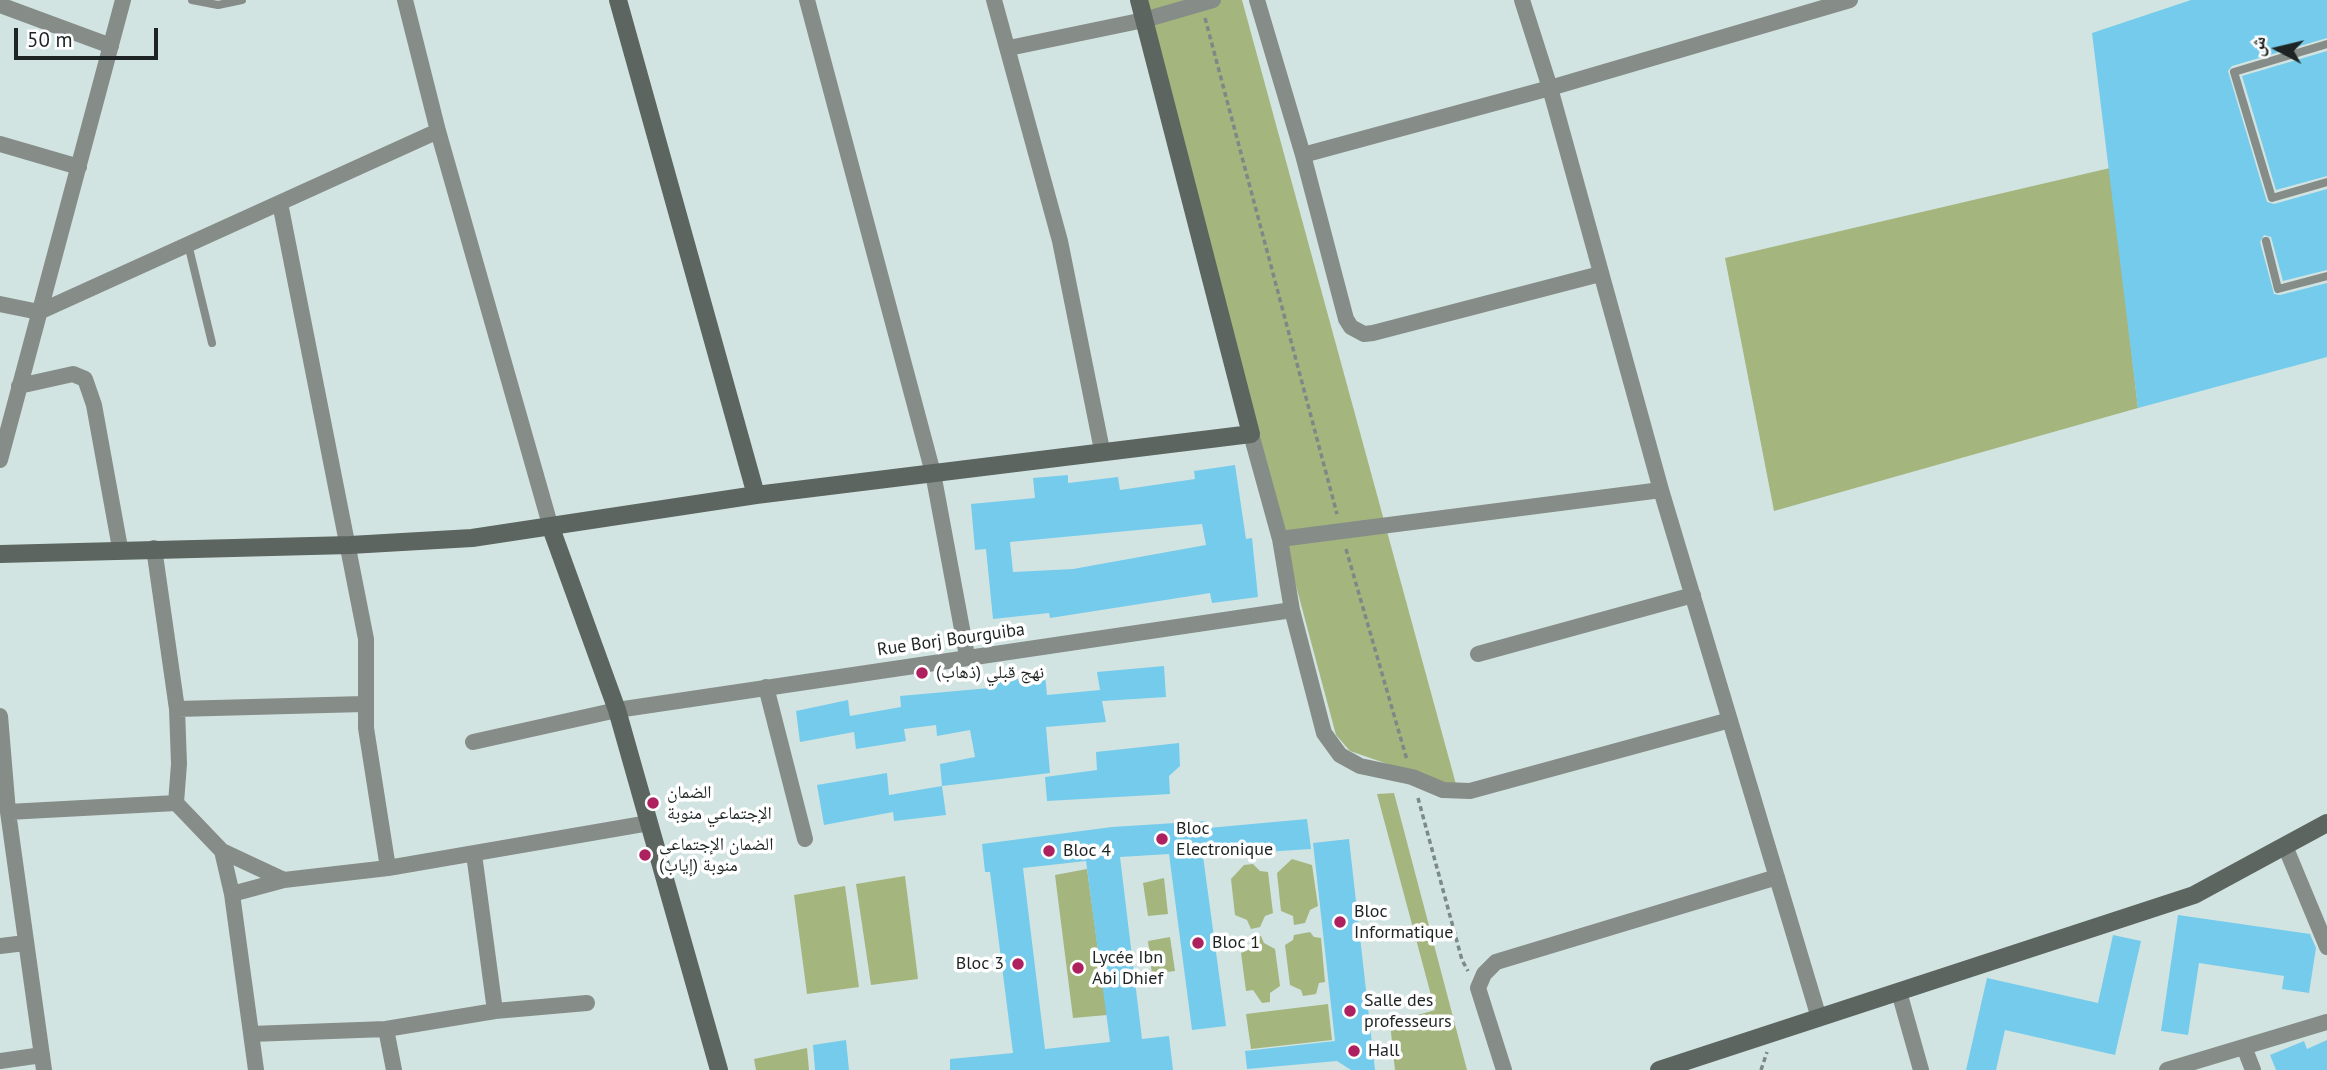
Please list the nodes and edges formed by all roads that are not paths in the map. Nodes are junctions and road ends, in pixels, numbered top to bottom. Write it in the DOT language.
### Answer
graph roads {
  1 [pos="123,0"];
  2 [pos="192,0"];
  3 [pos="242,0"];
  4 [pos="405,0"];
  5 [pos="618,0"];
  6 [pos="807,0"];
  7 [pos="994,0"];
  8 [pos="1139,0"];
  9 [pos="1257,0"];
  10 [pos="1522,0"];
  11 [pos="1850,0"];
  12 [pos="1207,1"];
  13 [pos="0,5"];
  14 [pos="1807,6"];
  15 [pos="1144,20"];
  16 [pos="2327,44"];
  17 [pos="111,46"];
  18 [pos="1009,48"];
  19 [pos="1550,88"];
  20 [pos="438,131"];
  21 [pos="0,144"];
  22 [pos="1303,155"];
  23 [pos="79,167"];
  24 [pos="2327,182"];
  25 [pos="280,203"];
  26 [pos="2266,240"];
  27 [pos="188,244"];
  28 [pos="1600,274"];
  29 [pos="2327,276"];
  30 [pos="0,304"];
  31 [pos="38,312"];
  32 [pos="212,343"];
  33 [pos="19,386"];
  34 [pos="1251,433"];
  35 [pos="1102,450"];
  36 [pos="0,460"];
  37 [pos="933,473"];
  38 [pos="1661,490"];
  39 [pos="756,495"];
  40 [pos="551,528"];
  41 [pos="1280,539"];
  42 [pos="350,545"];
  43 [pos="120,548"];
  44 [pos="154,548"];
  45 [pos="0,554"];
  46 [pos="1693,595"];
  47 [pos="1292,610"];
  48 [pos="1478,654"];
  49 [pos="967,656"];
  50 [pos="766,687"];
  51 [pos="364,704"];
  52 [pos="177,709"];
  53 [pos="617,710"];
  54 [pos="0,716"];
  55 [pos="1730,720"];
  56 [pos="473,741"];
  57 [pos="176,803"];
  58 [pos="8,812"];
  59 [pos="649,823"];
  60 [pos="2327,823"];
  61 [pos="805,839"];
  62 [pos="2285,846"];
  63 [pos="222,851"];
  64 [pos="474,854"];
  65 [pos="388,868"];
  66 [pos="1777,877"];
  67 [pos="284,880"];
  68 [pos="232,894"];
  69 [pos="25,943"];
  70 [pos="0,946"];
  71 [pos="2327,947"];
  72 [pos="1899,992"];
  73 [pos="587,1003"];
  74 [pos="495,1011"];
  75 [pos="1819,1018"];
  76 [pos="2327,1022"];
  77 [pos="386,1029"];
  78 [pos="251,1034"];
  79 [pos="2244,1047"];
  80 [pos="0,1061"];
  81 [pos="43,1063"];
  82 [pos="256,1070"];
  83 [pos="394,1070"];
  84 [pos="719,1070"];
  85 [pos="1504,1070"];
  86 [pos="1659,1070"];
  87 [pos="1921,1070"];
  88 [pos="2167,1070"];
  89 [pos="2253,1070"];
  1 -- 17 [label="street"];
  2 -- 3 [label="lane"];
  4 -- 20 [label="street"];
  5 -- 39 [label="street"];
  6 -- 37 [label="street"];
  7 -- 18 [label="street"];
  8 -- 15 [label="street"];
  9 -- 22 [label="street"];
  10 -- 19 [label="street"];
  11 -- 14 [label="street"];
  12 -- 15 [label="street"];
  13 -- 17 [label="street"];
  14 -- 19 [label="street"];
  15 -- 18 [label="street"];
  15 -- 34 [label="street"];
  16 -- 24 [label="lane"];
  17 -- 23 [label="street"];
  18 -- 35 [label="street"];
  19 -- 22 [label="street"];
  19 -- 28 [label="street"];
  20 -- 25 [label="street"];
  20 -- 40 [label="street"];
  21 -- 23 [label="street"];
  22 -- 28 [label="street"];
  23 -- 31 [label="street"];
  25 -- 27 [label="street"];
  25 -- 42 [label="street"];
  26 -- 29 [label="lane"];
  27 -- 31 [label="street"];
  27 -- 32 [label="lane"];
  28 -- 38 [label="street"];
  30 -- 31 [label="street"];
  31 -- 33 [label="street"];
  33 -- 36 [label="street"];
  33 -- 43 [label="street"];
  34 -- 35 [label="street"];
  34 -- 41 [label="street"];
  35 -- 37 [label="street"];
  37 -- 39 [label="street"];
  37 -- 49 [label="street"];
  38 -- 41 [label="street"];
  38 -- 46 [label="street"];
  39 -- 40 [label="street"];
  40 -- 42 [label="street"];
  40 -- 53 [label="street"];
  41 -- 47 [label="street"];
  42 -- 44 [label="street"];
  42 -- 51 [label="street"];
  43 -- 44 [label="street"];
  43 -- 45 [label="street"];
  44 -- 52 [label="street"];
  46 -- 48 [label="street"];
  46 -- 55 [label="street"];
  47 -- 49 [label="street, Rue Borj Bourguiba"];
  47 -- 55 [label="street"];
  49 -- 50 [label="street, Rue Borj Bourguiba"];
  50 -- 53 [label="street, Rue Borj Bourguiba"];
  50 -- 61 [label="street"];
  51 -- 52 [label="street"];
  51 -- 65 [label="street"];
  52 -- 57 [label="street"];
  53 -- 56 [label="street, Rue Borj Bourguiba"];
  53 -- 59 [label="street"];
  54 -- 58 [label="street"];
  55 -- 66 [label="street"];
  57 -- 58 [label="street"];
  57 -- 63 [label="street"];
  58 -- 69 [label="street"];
  59 -- 64 [label="street"];
  59 -- 84 [label="street"];
  60 -- 62 [label="street"];
  62 -- 71 [label="street"];
  62 -- 72 [label="street"];
  63 -- 67 [label="street"];
  63 -- 68 [label="street"];
  64 -- 65 [label="street"];
  64 -- 74 [label="street"];
  65 -- 67 [label="street"];
  66 -- 75 [label="street"];
  66 -- 85 [label="street"];
  67 -- 68 [label="street"];
  68 -- 78 [label="street"];
  69 -- 70 [label="street"];
  69 -- 81 [label="street"];
  72 -- 75 [label="street"];
  72 -- 87 [label="street"];
  73 -- 74 [label="street"];
  74 -- 77 [label="street"];
  75 -- 86 [label="street"];
  76 -- 79 [label="street"];
  77 -- 78 [label="street"];
  77 -- 83 [label="street"];
  78 -- 82 [label="street"];
  79 -- 88 [label="street"];
  79 -- 89 [label="street"];
  80 -- 81 [label="street"];
}
